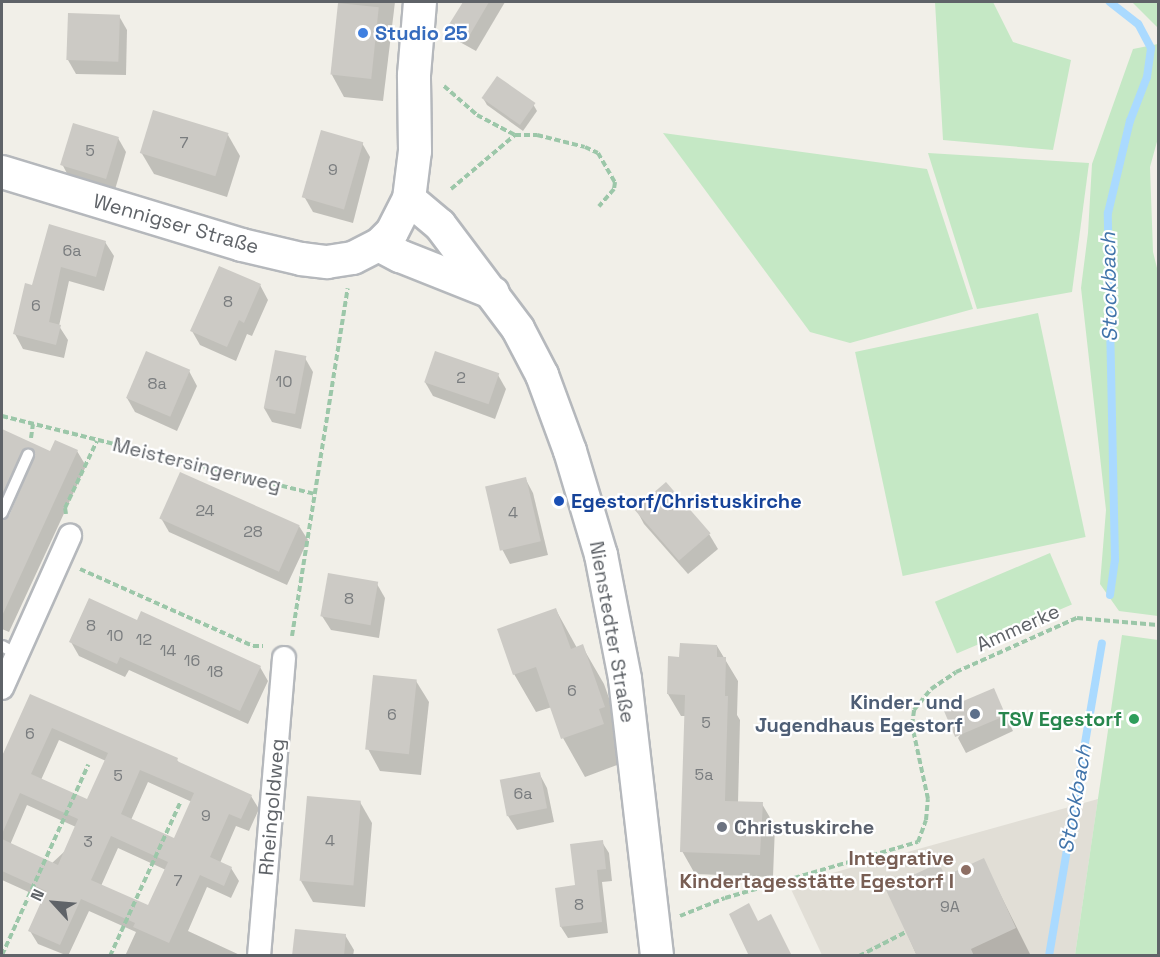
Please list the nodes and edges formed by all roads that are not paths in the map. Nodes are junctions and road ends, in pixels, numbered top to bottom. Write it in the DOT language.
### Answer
graph roads {
  1 [pos="420,2"];
  2 [pos="2,172"];
  3 [pos="409,199"];
  4 [pos="366,251"];
  5 [pos="493,293"];
  6 [pos="28,455"];
  7 [pos="2,513"];
  8 [pos="70,536"];
  9 [pos="9,650"];
  10 [pos="284,658"];
  11 [pos="2,688"];
  12 [pos="655,941"];
  13 [pos="259,956"];
  1 -- 3 [label="main road"];
  2 -- 4 [label="main road, Wennigser Straße"];
  3 -- 4 [label="main road"];
  3 -- 5 [label="main road, Nienstedter Straße"];
  4 -- 5 [label="main road"];
  5 -- 12 [label="main road, Nienstedter Straße"];
  6 -- 7 [label="lane"];
  8 -- 9 [label="street"];
  9 -- 11 [label="street"];
  10 -- 13 [label="street, Rheingoldweg"];
}
